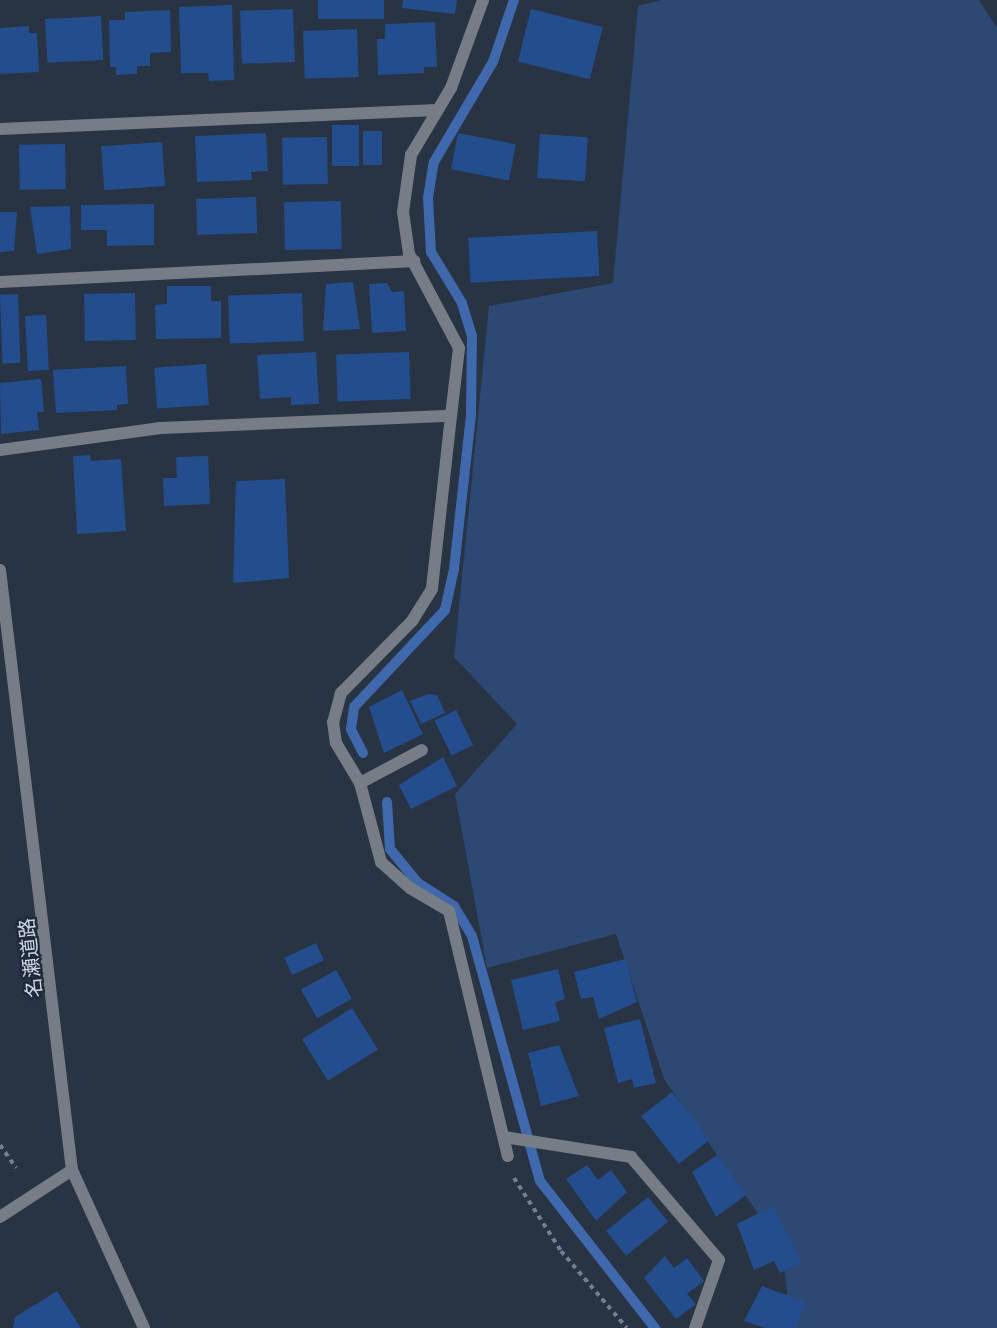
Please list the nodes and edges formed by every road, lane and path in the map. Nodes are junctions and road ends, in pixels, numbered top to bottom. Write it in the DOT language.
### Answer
graph roads {
  1 [pos="483,0"];
  2 [pos="438,110"];
  3 [pos="0,129"];
  4 [pos="414,261"];
  5 [pos="0,282"];
  6 [pos="451,416"];
  7 [pos="0,450"];
  8 [pos="0,570"];
  9 [pos="422,750"];
  10 [pos="360,783"];
  11 [pos="504,1137"];
  12 [pos="0,1145"];
  13 [pos="508,1156"];
  14 [pos="16,1168"];
  15 [pos="72,1170"];
  16 [pos="0,1217"];
  17 [pos="144,1328"];
  18 [pos="627,1328"];
  19 [pos="695,1328"];
  1 -- 2 [label="street"];
  2 -- 3 [label="street"];
  2 -- 4 [label="street"];
  4 -- 5 [label="street"];
  4 -- 6 [label="street"];
  6 -- 7 [label="street"];
  6 -- 10 [label="street"];
  8 -- 15 [label="street, 名瀬道路"];
  9 -- 10 [label="street"];
  10 -- 11 [label="street"];
  11 -- 13 [label="street"];
  11 -- 19 [label="street"];
  12 -- 14 [label="path"];
  13 -- 18 [label="path"];
  15 -- 16 [label="street"];
  15 -- 17 [label="street, 名瀬道路"];
}
